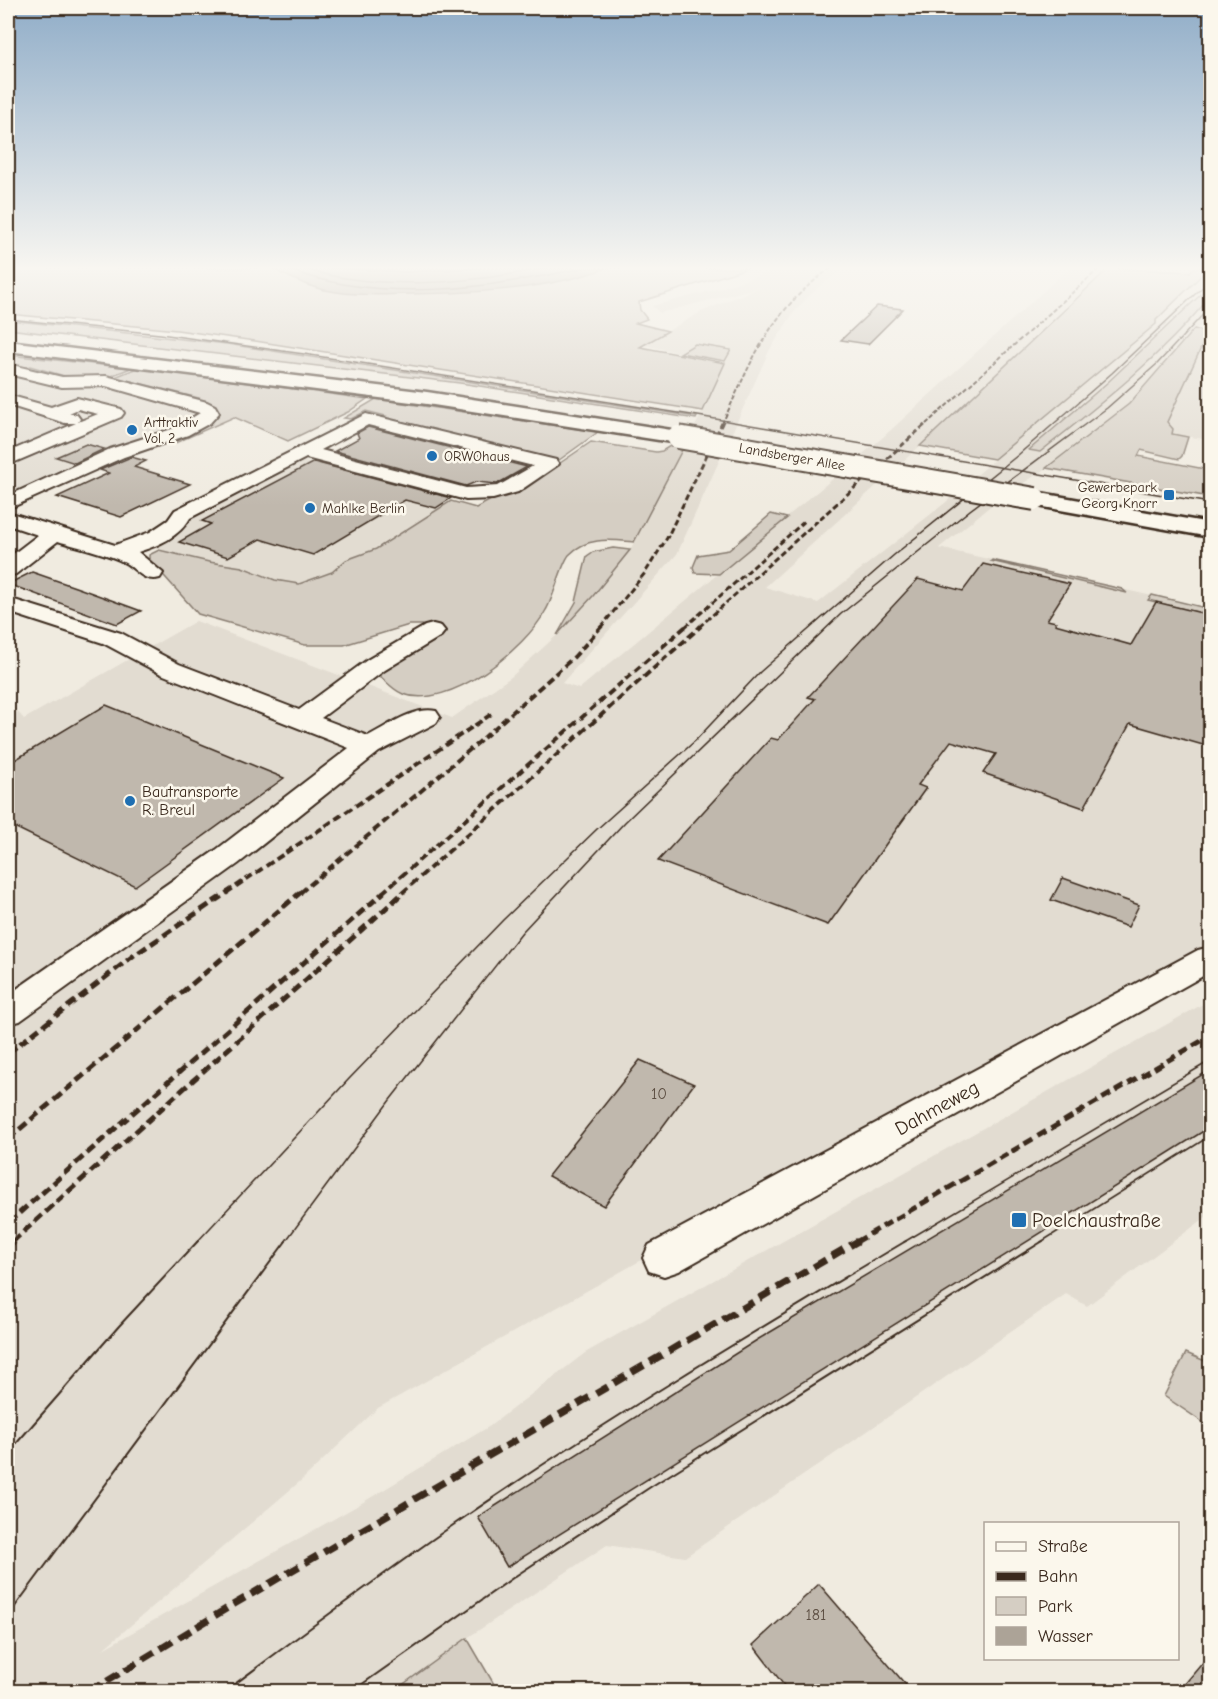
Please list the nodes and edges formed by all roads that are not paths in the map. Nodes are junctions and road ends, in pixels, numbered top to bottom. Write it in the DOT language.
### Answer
graph roads {
  1 [pos="18,347"];
  2 [pos="102,347"];
  3 [pos="8,369"];
  4 [pos="373,391"];
  5 [pos="8,400"];
  6 [pos="52,413"];
  7 [pos="89,424"];
  8 [pos="303,451"];
  9 [pos="8,459"];
  10 [pos="8,503"];
  11 [pos="8,518"];
  12 [pos="1210,530"];
  13 [pos="56,534"];
  14 [pos="116,552"];
  15 [pos="8,569"];
  16 [pos="152,573"];
  17 [pos="8,605"];
  18 [pos="433,631"];
  19 [pos="427,717"];
  20 [pos="302,720"];
  21 [pos="369,746"];
  22 [pos="1210,958"];
  23 [pos="8,1012"];
  24 [pos="664,1258"];
  1 -- 4 [label="main road, Landsberger Allee"];
  2 -- 4 [label="main road, Landsberger Allee"];
  3 -- 10 [label="street"];
  4 -- 12 [label="main road, Landsberger Allee, bridge"];
  5 -- 6 [label="street"];
  6 -- 7 [label="street"];
  6 -- 7 [label="street"];
  7 -- 9 [label="street"];
  8 -- 8 [label="street"];
  8 -- 14 [label="street"];
  11 -- 13 [label="street"];
  13 -- 14 [label="street"];
  13 -- 15 [label="street"];
  14 -- 16 [label="street"];
  17 -- 20 [label="street"];
  18 -- 20 [label="street"];
  19 -- 21 [label="street"];
  20 -- 21 [label="street"];
  21 -- 23 [label="street"];
  22 -- 24 [label="street, Dahmeweg"];
}
